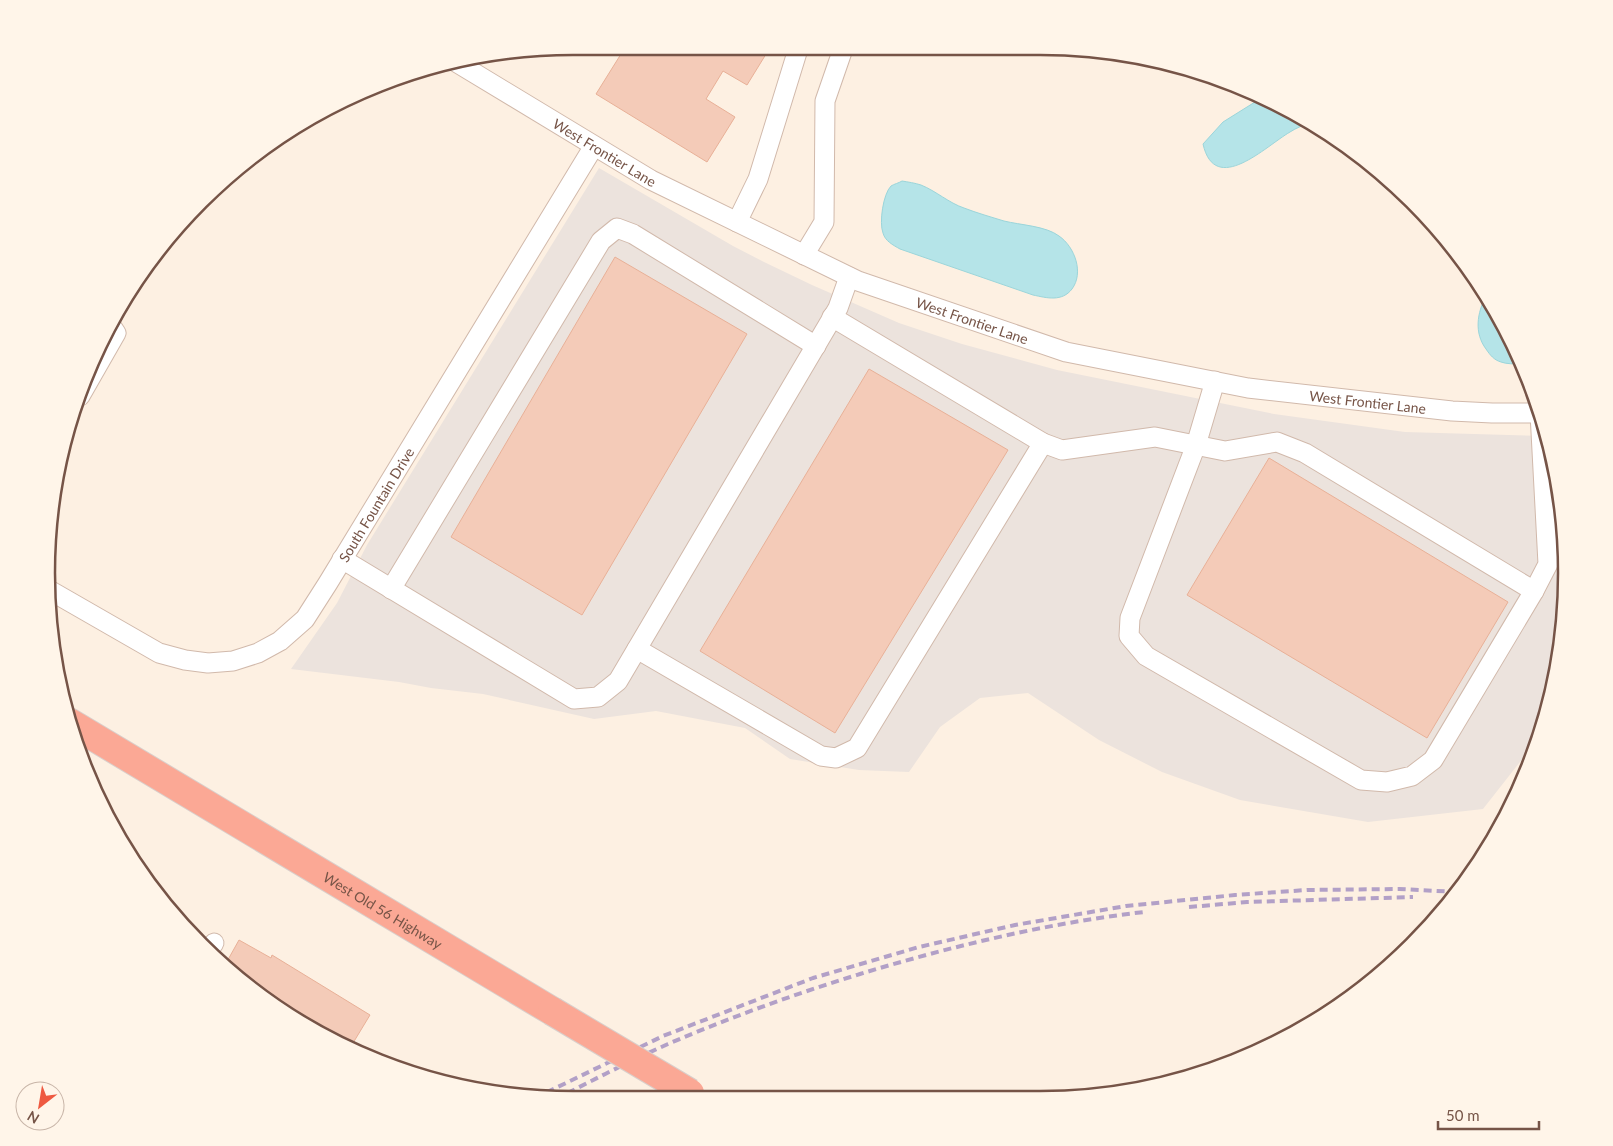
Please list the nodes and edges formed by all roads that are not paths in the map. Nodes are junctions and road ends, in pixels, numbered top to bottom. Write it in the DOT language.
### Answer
graph roads {
  1 [pos="796,55"];
  2 [pos="841,55"];
  3 [pos="464,67"];
  4 [pos="594,146"];
  5 [pos="737,222"];
  6 [pos="804,255"];
  7 [pos="849,277"];
  8 [pos="832,318"];
  9 [pos="115,331"];
  10 [pos="816,346"];
  11 [pos="102,358"];
  12 [pos="1215,381"];
  13 [pos="1533,413"];
  14 [pos="1043,443"];
  15 [pos="1196,445"];
  16 [pos="1543,450"];
  17 [pos="342,559"];
  18 [pos="391,589"];
  19 [pos="1534,591"];
  20 [pos="56,594"];
  21 [pos="637,649"];
  22 [pos="79,728"];
  23 [pos="686,1091"];
  1 -- 5 [label="street"];
  2 -- 6 [label="street"];
  3 -- 4 [label="street, West Frontier Lane"];
  4 -- 5 [label="street, West Frontier Lane"];
  4 -- 17 [label="street, South Fountain Drive"];
  5 -- 6 [label="street, West Frontier Lane"];
  6 -- 7 [label="street, West Frontier Lane"];
  7 -- 8 [label="street"];
  7 -- 12 [label="street, West Frontier Lane"];
  8 -- 10 [label="street"];
  8 -- 14 [label="street"];
  9 -- 11 [label="street"];
  10 -- 18 [label="street"];
  10 -- 21 [label="street"];
  12 -- 13 [label="street, West Frontier Lane"];
  12 -- 15 [label="street"];
  14 -- 15 [label="street"];
  14 -- 21 [label="street"];
  15 -- 19 [label="street"];
  15 -- 19 [label="street"];
  16 -- 19 [label="street"];
  17 -- 18 [label="street"];
  17 -- 20 [label="street, South Fountain Drive"];
  18 -- 21 [label="street"];
  22 -- 23 [label="highway, West Old 56 Highway, bridge"];
}
